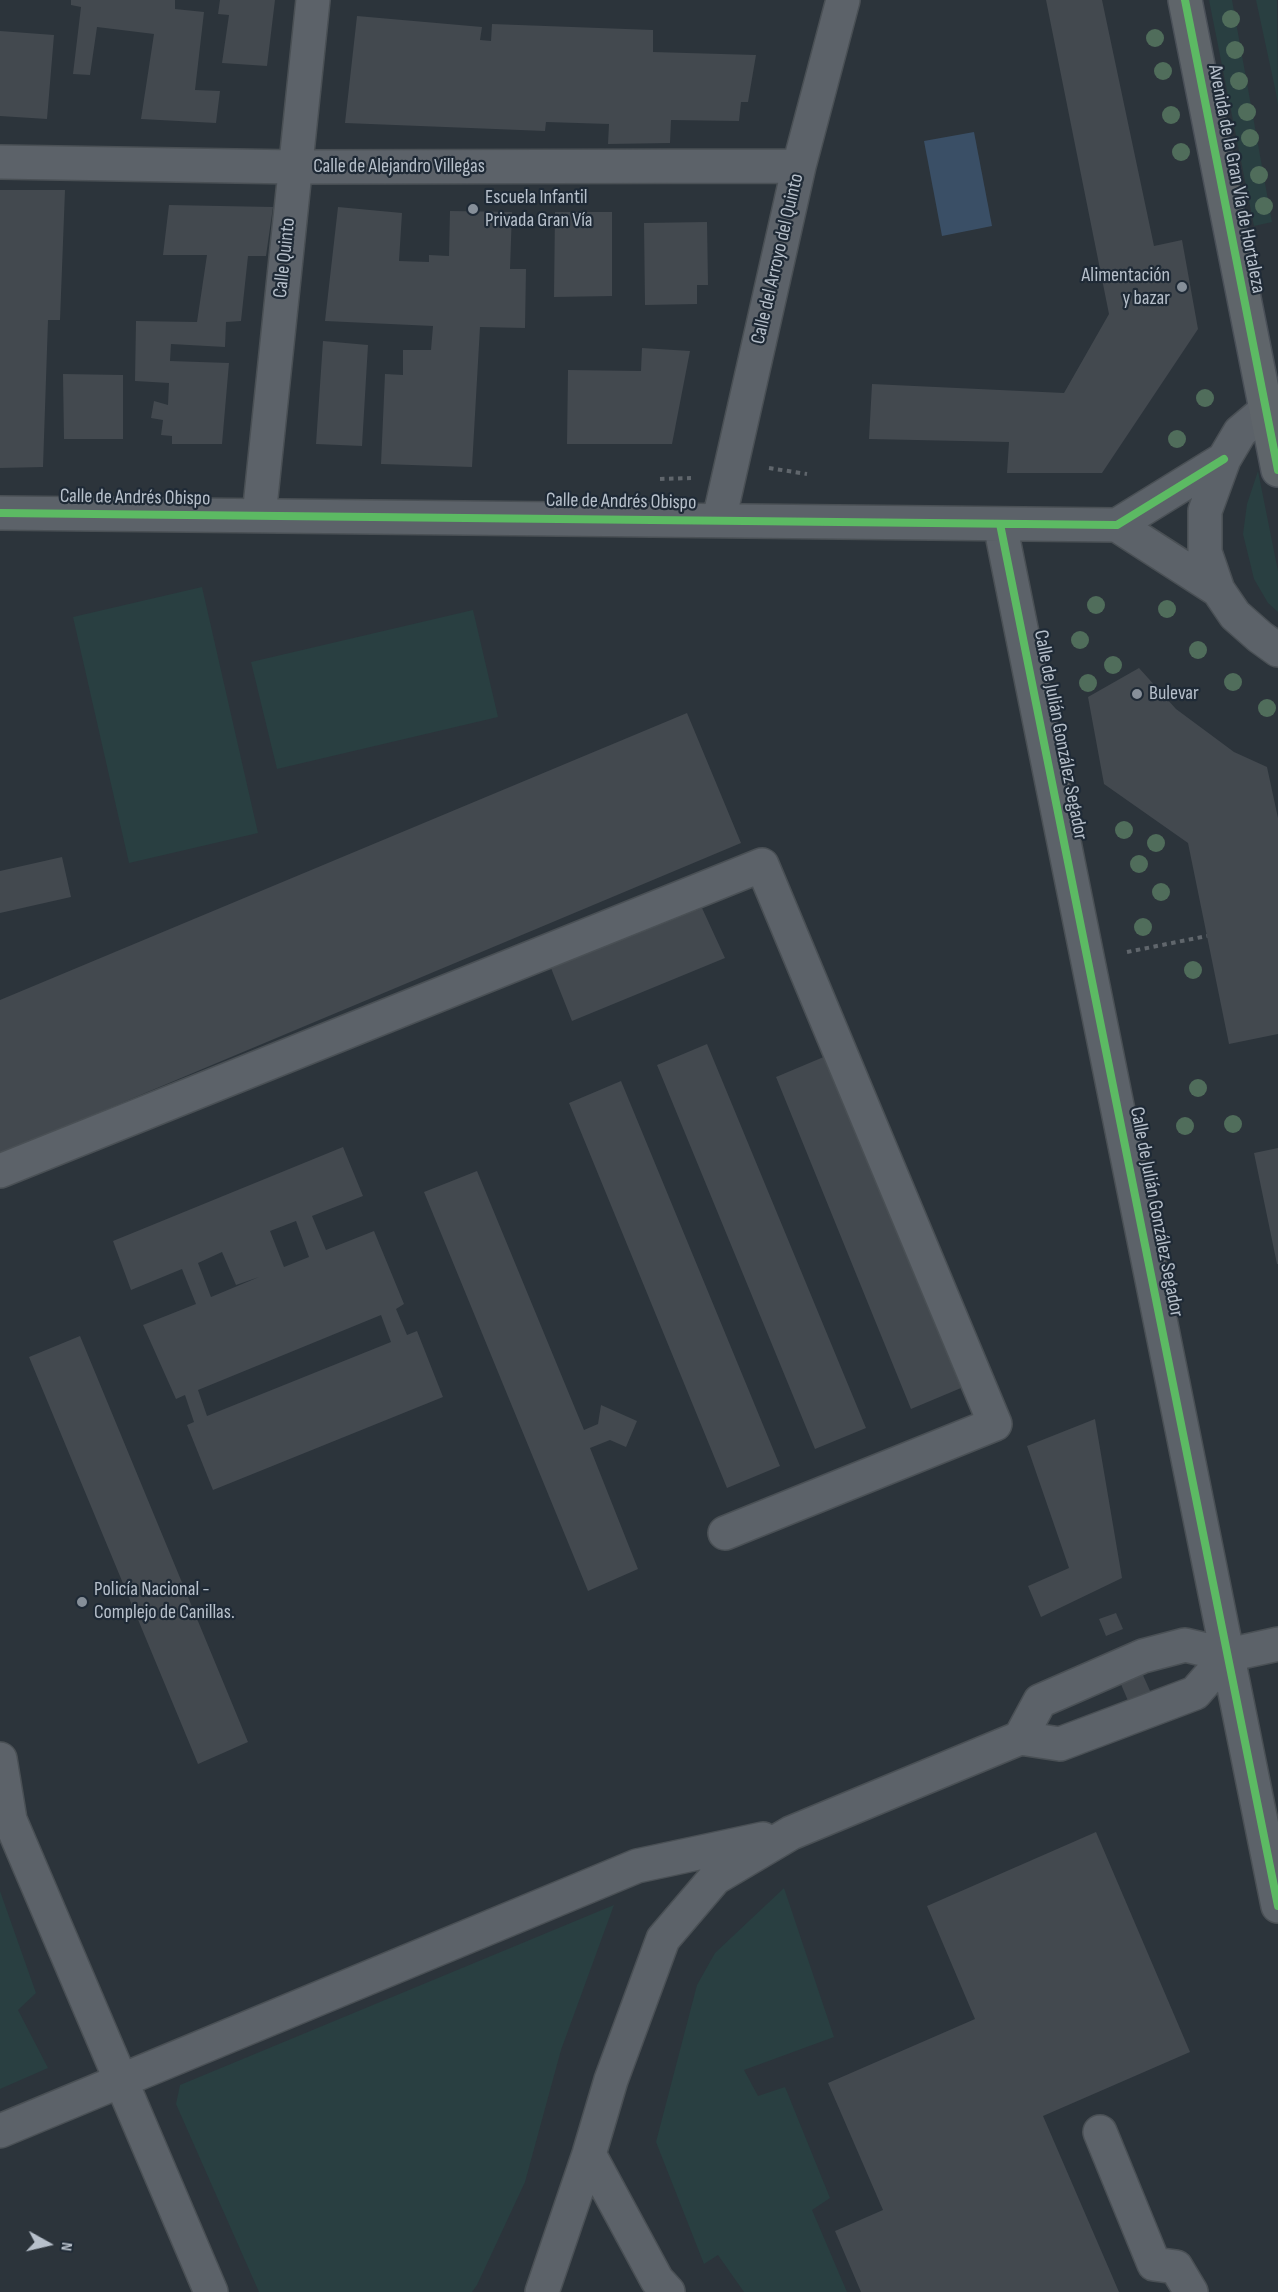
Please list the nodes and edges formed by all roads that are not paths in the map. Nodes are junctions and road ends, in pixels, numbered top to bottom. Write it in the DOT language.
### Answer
graph roads {
  1 [pos="313,0"];
  2 [pos="843,0"];
  3 [pos="1185,0"];
  4 [pos="0,162"];
  5 [pos="799,166"];
  6 [pos="295,167"];
  7 [pos="1272,407"];
  8 [pos="1224,459"];
  9 [pos="1278,470"];
  10 [pos="0,513"];
  11 [pos="259,516"];
  12 [pos="719,520"];
  13 [pos="1000,524"];
  14 [pos="1117,525"];
  15 [pos="1218,590"];
  16 [pos="1278,650"];
  17 [pos="0,1171"];
  18 [pos="725,1533"];
  19 [pos="1278,1644"];
  20 [pos="1228,1655"];
  21 [pos="1020,1738"];
  22 [pos="0,1759"];
  23 [pos="791,1833"];
  24 [pos="1278,1906"];
  25 [pos="121,2080"];
  26 [pos="0,2130"];
  27 [pos="1100,2132"];
  28 [pos="589,2154"];
  29 [pos="211,2292"];
  30 [pos="542,2292"];
  31 [pos="668,2292"];
  32 [pos="1191,2292"];
  1 -- 6 [label="street, Calle Quinto"];
  2 -- 5 [label="street, Calle del Arroyo del Quinto"];
  3 -- 7 [label="main road, Avenida de la Gran Vía de Hortaleza"];
  4 -- 6 [label="street, Calle de Alejandro Villegas"];
  5 -- 6 [label="street, Calle de Alejandro Villegas"];
  5 -- 12 [label="street, Calle del Arroyo del Quinto"];
  6 -- 11 [label="street, Calle Quinto"];
  7 -- 8 [label="street"];
  7 -- 9 [label="main road, Avenida de la Gran Vía de Hortaleza"];
  8 -- 14 [label="street"];
  8 -- 15 [label="street"];
  10 -- 11 [label="street, Calle de Andrés Obispo"];
  11 -- 12 [label="street, Calle de Andrés Obispo"];
  12 -- 13 [label="street, Calle de Andrés Obispo"];
  13 -- 14 [label="street, Calle de Andrés Obispo"];
  13 -- 20 [label="street, Calle de Julián González Segador"];
  14 -- 15 [label="street"];
  15 -- 16 [label="street"];
  17 -- 18 [label="street"];
  19 -- 20 [label="street"];
  20 -- 21 [label="street"];
  20 -- 21 [label="street"];
  20 -- 24 [label="street, Calle de Julián González Segador"];
  21 -- 23 [label="street"];
  22 -- 25 [label="street"];
  23 -- 25 [label="street"];
  23 -- 28 [label="street"];
  25 -- 26 [label="street"];
  25 -- 29 [label="street"];
  27 -- 32 [label="street"];
  28 -- 30 [label="street"];
  28 -- 31 [label="street"];
}
